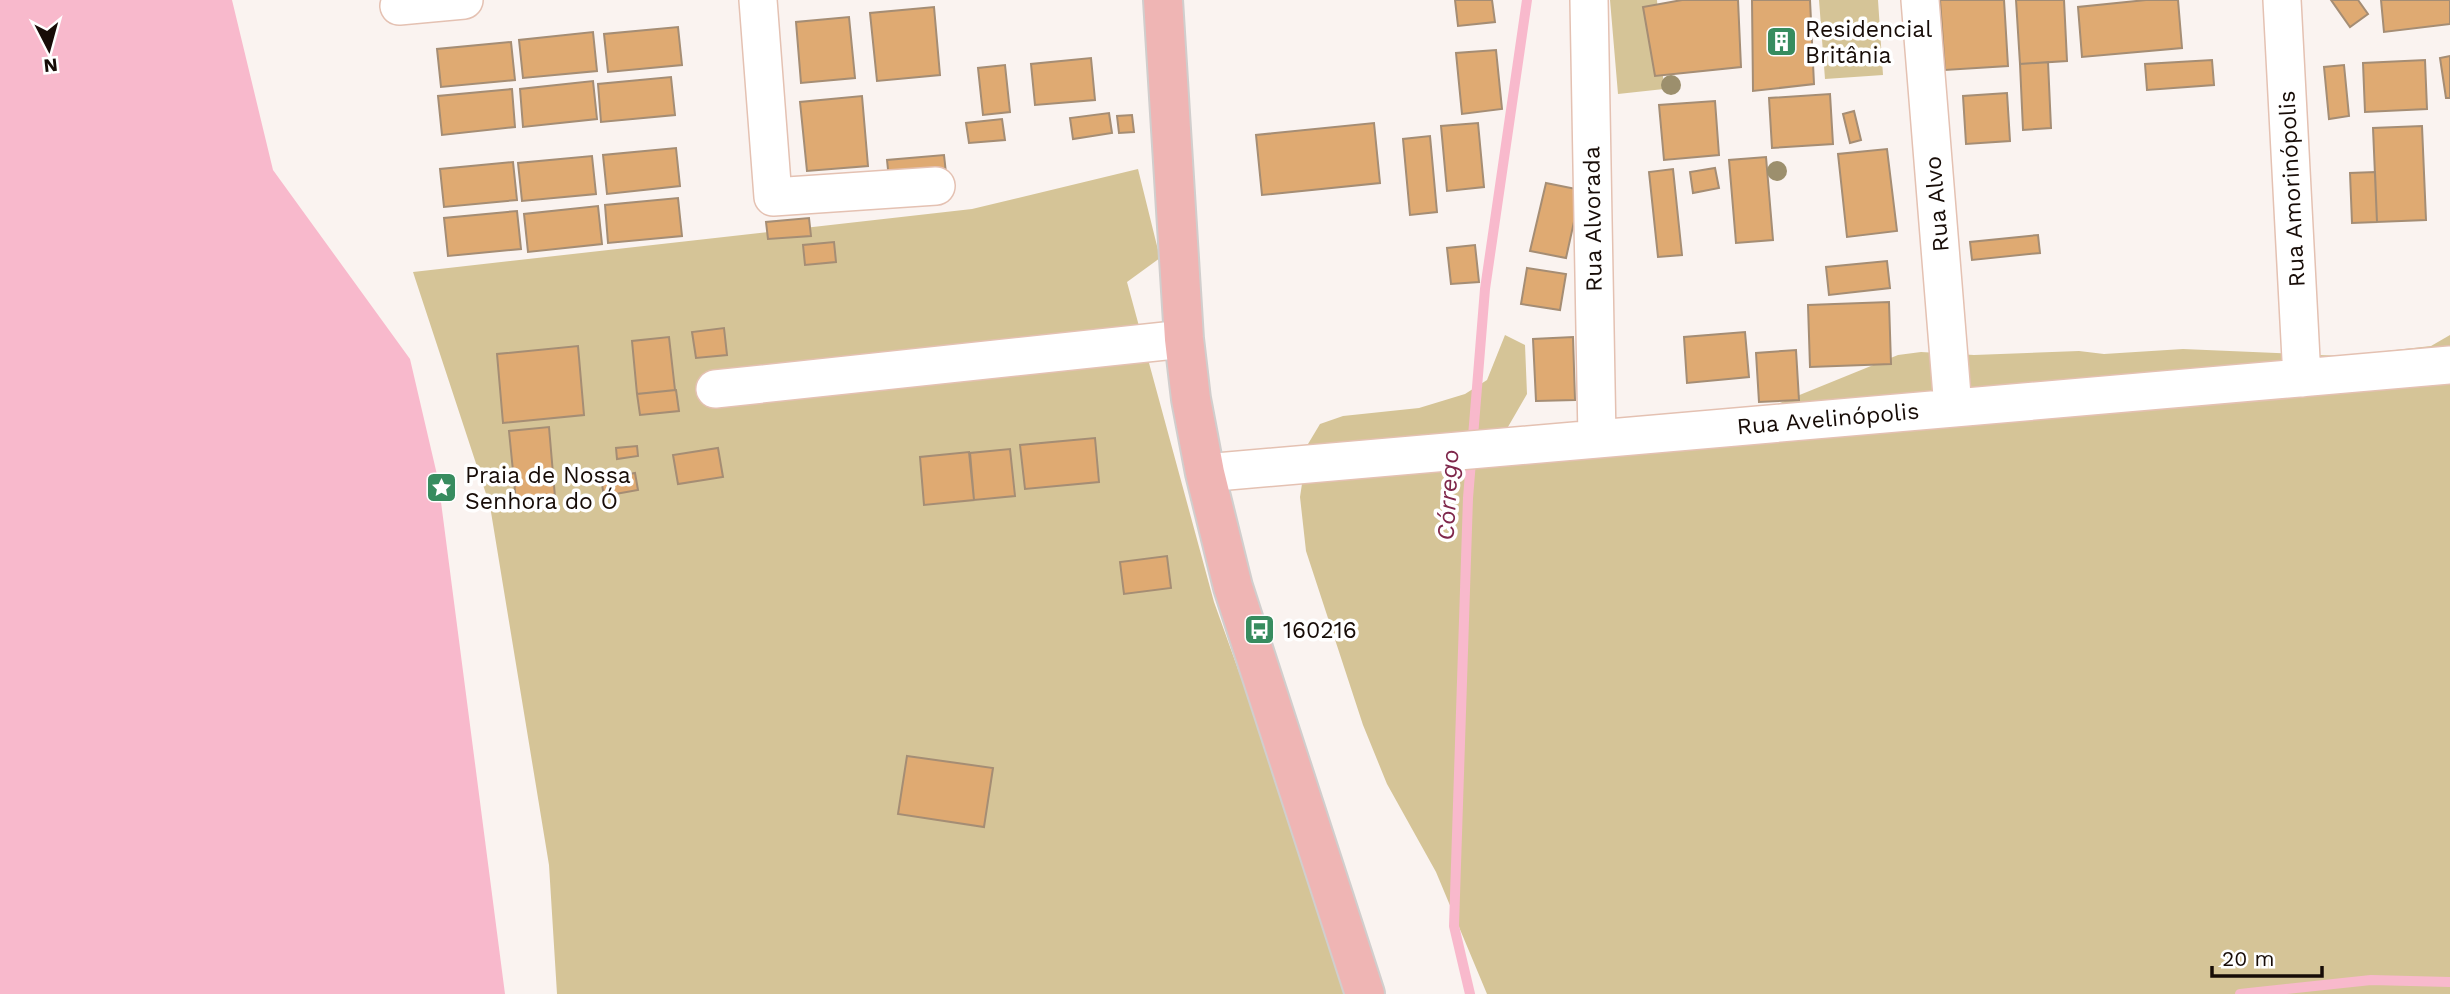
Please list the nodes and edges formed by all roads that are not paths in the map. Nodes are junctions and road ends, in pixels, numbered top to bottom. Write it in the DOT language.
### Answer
graph roads {
  1 [pos="464,0"];
  2 [pos="758,0"];
  3 [pos="1163,0"];
  4 [pos="1589,0"];
  5 [pos="1920,0"];
  6 [pos="2282,0"];
  7 [pos="399,5"];
  8 [pos="936,186"];
  9 [pos="1184,339"];
  10 [pos="2450,365"];
  11 [pos="2302,378"];
  12 [pos="715,389"];
  13 [pos="1954,408"];
  14 [pos="1597,439"];
  15 [pos="1205,473"];
  16 [pos="1365,994"];
  1 -- 7 [label="street"];
  2 -- 8 [label="street"];
  3 -- 9 [label="main road"];
  4 -- 14 [label="street, Rua Alvorada"];
  5 -- 13 [label="street, Rua Alvo"];
  6 -- 11 [label="street, Rua Amorinópolis"];
  9 -- 12 [label="street"];
  9 -- 15 [label="main road"];
  10 -- 11 [label="street, Rua Avelinópolis"];
  11 -- 13 [label="street, Rua Avelinópolis"];
  13 -- 14 [label="street, Rua Avelinópolis"];
  14 -- 15 [label="street, Rua Avelinópolis"];
  15 -- 16 [label="main road"];
}
